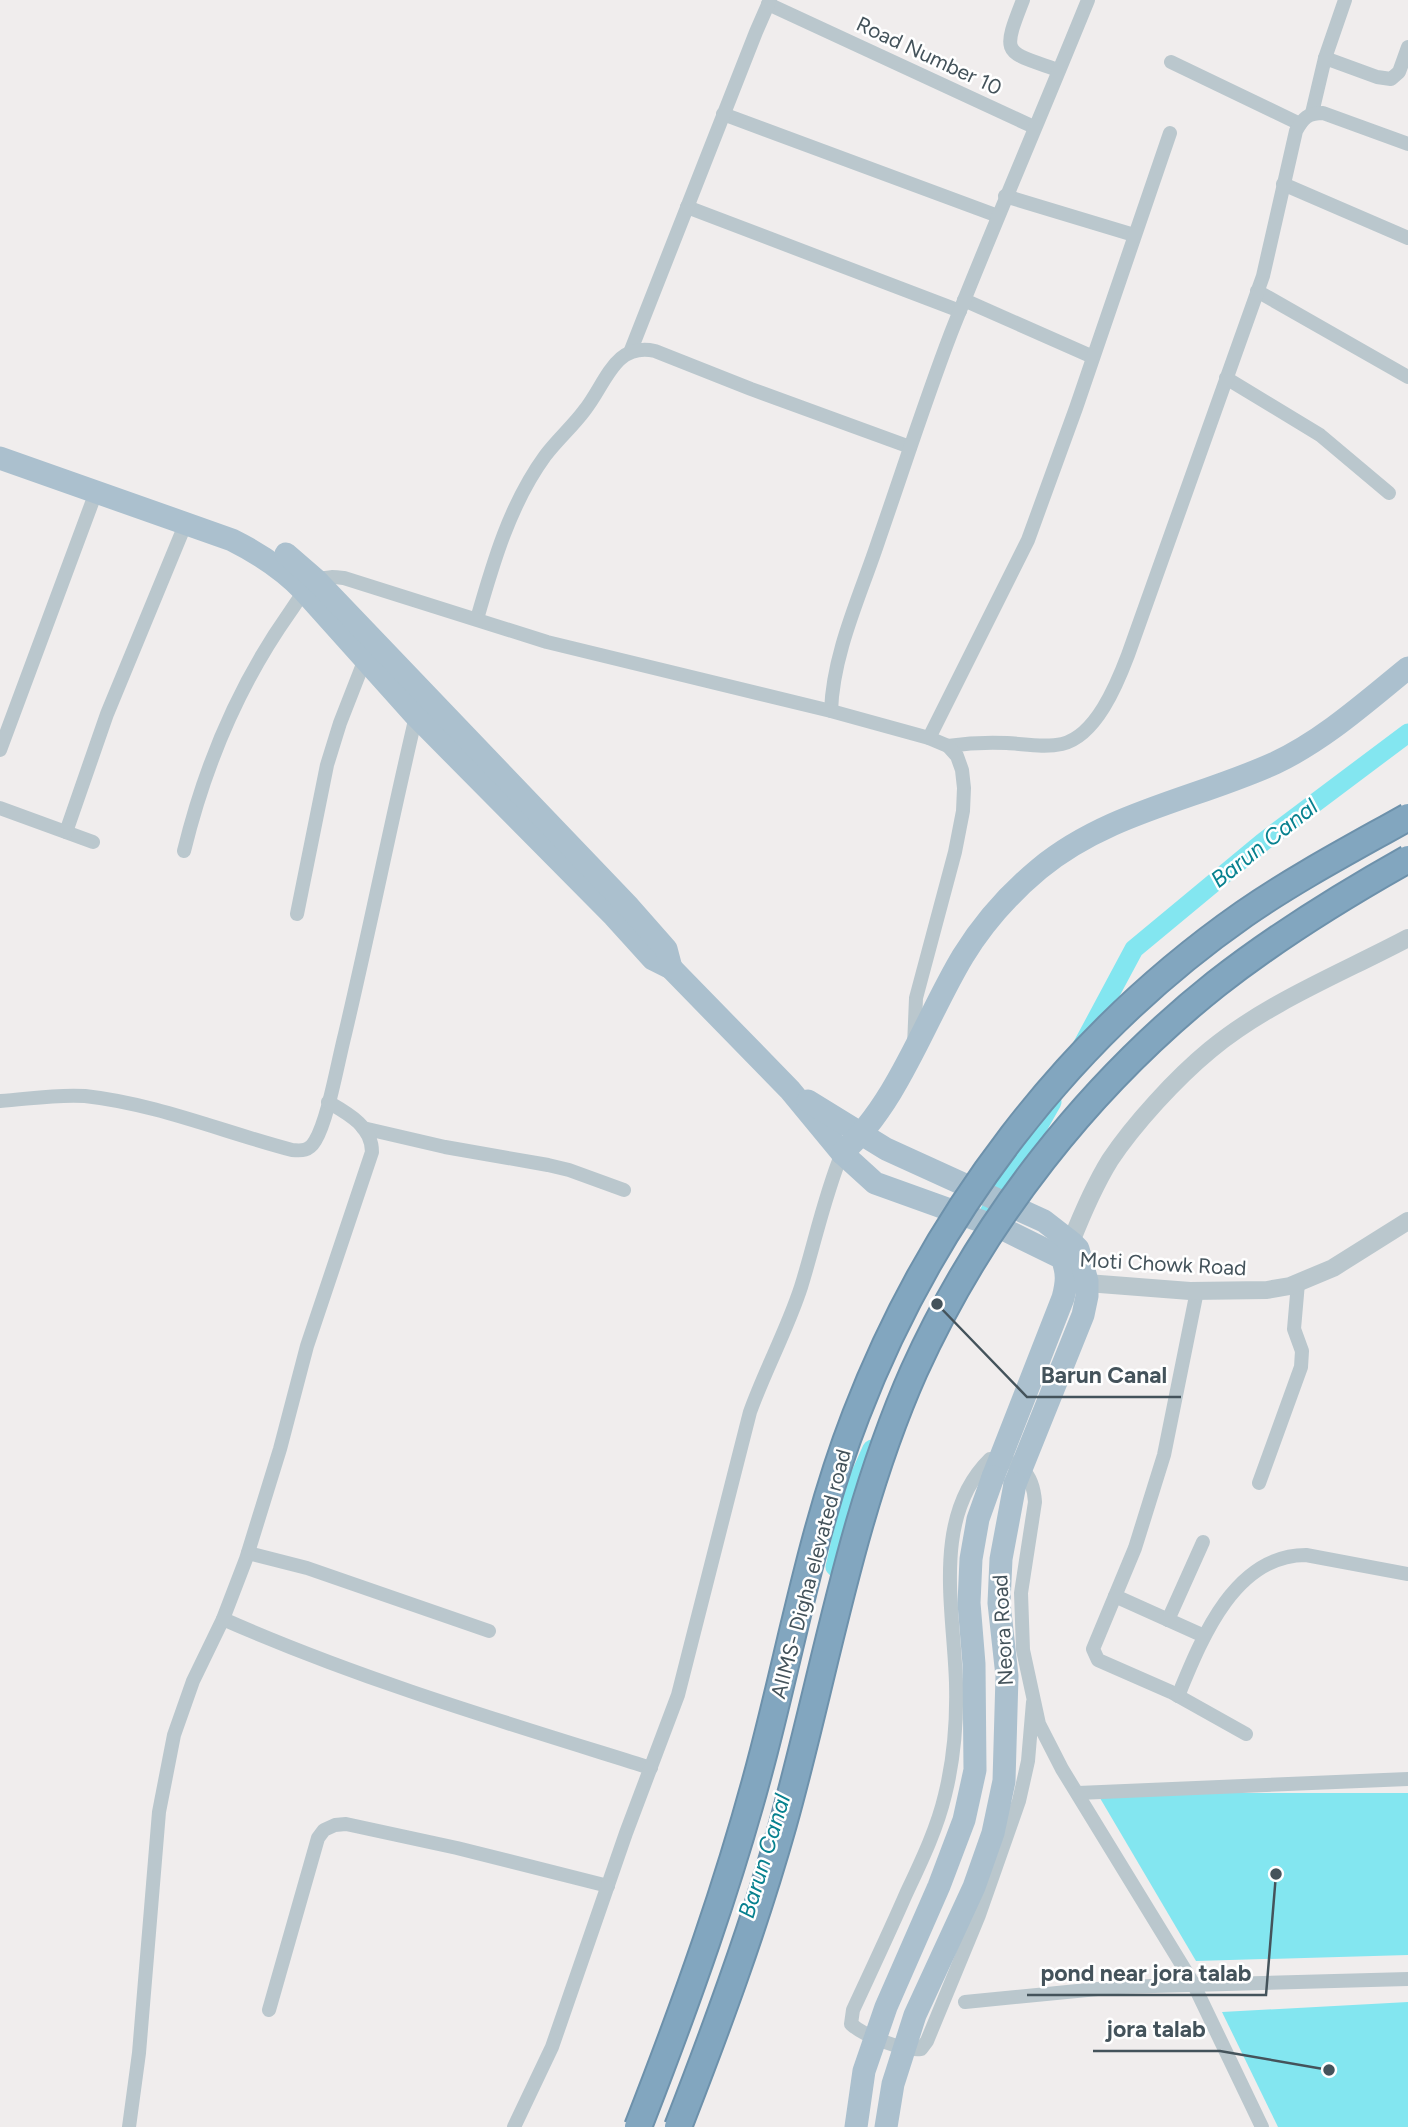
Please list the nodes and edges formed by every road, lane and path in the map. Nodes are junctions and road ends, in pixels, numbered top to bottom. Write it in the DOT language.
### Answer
graph roads {
  1 [pos="1023,0"];
  2 [pos="1088,0"];
  3 [pos="1345,0"];
  4 [pos="769,2"];
  5 [pos="1408,47"];
  6 [pos="1325,58"];
  7 [pos="1171,62"];
  8 [pos="1058,70"];
  9 [pos="1312,113"];
  10 [pos="723,114"];
  11 [pos="1300,124"];
  12 [pos="1034,127"];
  13 [pos="1170,133"];
  14 [pos="1408,144"];
  15 [pos="1283,184"];
  16 [pos="1005,196"];
  17 [pos="687,207"];
  18 [pos="998,216"];
  19 [pos="1134,235"];
  20 [pos="1408,238"];
  21 [pos="1257,291"];
  22 [pos="962,306"];
  23 [pos="631,350"];
  24 [pos="1093,356"];
  25 [pos="1408,377"];
  26 [pos="1226,378"];
  27 [pos="0,443"];
  28 [pos="910,447"];
  29 [pos="0,458"];
  30 [pos="96,492"];
  31 [pos="1390,493"];
  32 [pos="186,525"];
  33 [pos="310,586"];
  34 [pos="477,619"];
  35 [pos="365,659"];
  36 [pos="1408,668"];
  37 [pos="831,711"];
  38 [pos="416,716"];
  39 [pos="929,738"];
  40 [pos="948,746"];
  41 [pos="0,750"];
  42 [pos="0,808"];
  43 [pos="1408,817"];
  44 [pos="66,832"];
  45 [pos="93,842"];
  46 [pos="184,851"];
  47 [pos="1408,859"];
  48 [pos="297,914"];
  49 [pos="1408,938"];
  50 [pos="671,968"];
  51 [pos="915,1051"];
  52 [pos="790,1090"];
  53 [pos="0,1101"];
  54 [pos="328,1102"];
  55 [pos="363,1128"];
  56 [pos="861,1136"];
  57 [pos="842,1153"];
  58 [pos="624,1190"];
  59 [pos="1408,1222"];
  60 [pos="1071,1242"];
  61 [pos="1077,1282"];
  62 [pos="1298,1283"];
  63 [pos="1197,1291"];
  64 [pos="996,1468"];
  65 [pos="1018,1476"];
  66 [pos="1259,1483"];
  67 [pos="1203,1542"];
  68 [pos="248,1553"];
  69 [pos="1408,1574"];
  70 [pos="1115,1596"];
  71 [pos="223,1619"];
  72 [pos="1168,1620"];
  73 [pos="489,1631"];
  74 [pos="1205,1636"];
  75 [pos="1178,1696"];
  76 [pos="1033,1702"];
  77 [pos="1246,1734"];
  78 [pos="651,1768"];
  79 [pos="1408,1779"];
  80 [pos="1078,1793"];
  81 [pos="608,1886"];
  82 [pos="1408,1979"];
  83 [pos="1193,1983"];
  84 [pos="965,2002"];
  85 [pos="269,2010"];
  86 [pos="857,2122"];
  87 [pos="887,2123"];
  88 [pos="130,2127"];
  89 [pos="514,2127"];
  90 [pos="638,2127"];
  91 [pos="678,2127"];
  92 [pos="1262,2127"];
  1 -- 8 [label="street"];
  2 -- 8 [label="street"];
  3 -- 6 [label="street"];
  4 -- 10 [label="street"];
  4 -- 12 [label="street, Road Number 10"];
  5 -- 6 [label="street"];
  6 -- 9 [label="street"];
  7 -- 11 [label="street"];
  8 -- 12 [label="street"];
  9 -- 11 [label="street"];
  9 -- 14 [label="street"];
  10 -- 17 [label="street"];
  10 -- 18 [label="street"];
  11 -- 15 [label="street"];
  12 -- 16 [label="street"];
  13 -- 19 [label="street"];
  15 -- 20 [label="street"];
  15 -- 21 [label="street"];
  16 -- 18 [label="street"];
  16 -- 19 [label="street"];
  17 -- 22 [label="street"];
  17 -- 23 [label="street"];
  18 -- 22 [label="street"];
  19 -- 24 [label="street"];
  21 -- 25 [label="street"];
  21 -- 26 [label="street"];
  22 -- 24 [label="street"];
  22 -- 28 [label="street"];
  23 -- 28 [label="street"];
  23 -- 34 [label="street"];
  24 -- 39 [label="street"];
  26 -- 31 [label="street"];
  26 -- 40 [label="street"];
  27 -- 33 [label="main road"];
  28 -- 37 [label="street"];
  29 -- 30 [label="main road"];
  30 -- 32 [label="main road"];
  30 -- 41 [label="street"];
  32 -- 33 [label="main road"];
  32 -- 44 [label="street"];
  33 -- 34 [label="street"];
  33 -- 35 [label="main road"];
  33 -- 46 [label="street"];
  33 -- 50 [label="main road"];
  34 -- 37 [label="street"];
  35 -- 38 [label="main road"];
  35 -- 48 [label="street"];
  36 -- 51 [label="main road"];
  37 -- 39 [label="street"];
  38 -- 50 [label="main road"];
  38 -- 54 [label="street"];
  39 -- 40 [label="street"];
  40 -- 51 [label="street"];
  42 -- 44 [label="street"];
  43 -- 90 [label="highway, AIIMS- Digha elevated road, bridge"];
  44 -- 45 [label="street"];
  47 -- 91 [label="highway, AIIMS- Digha elevated road, bridge"];
  49 -- 60 [label="street"];
  50 -- 52 [label="main road"];
  51 -- 56 [label="main road"];
  52 -- 56 [label="main road, Neora Road"];
  52 -- 57 [label="main road"];
  53 -- 54 [label="street"];
  54 -- 55 [label="street"];
  55 -- 58 [label="street"];
  55 -- 68 [label="street"];
  56 -- 57 [label="main road"];
  56 -- 60 [label="main road, Neora Road, bridge"];
  57 -- 61 [label="main road, bridge"];
  57 -- 78 [label="street"];
  59 -- 62 [label="street, Moti Chowk Road"];
  60 -- 61 [label="main road, Neora Road"];
  61 -- 63 [label="street, Moti Chowk Road"];
  61 -- 64 [label="main road, Neora Road"];
  61 -- 65 [label="main road, Neora Road"];
  62 -- 63 [label="street, Moti Chowk Road"];
  62 -- 66 [label="street"];
  63 -- 70 [label="street"];
  64 -- 65 [label="street"];
  64 -- 76 [label="street"];
  64 -- 86 [label="main road, Neora Road, bridge"];
  65 -- 76 [label="street"];
  65 -- 87 [label="main road, Neora Road, bridge"];
  67 -- 72 [label="street"];
  68 -- 71 [label="street"];
  68 -- 73 [label="street"];
  69 -- 74 [label="street"];
  70 -- 72 [label="street"];
  70 -- 75 [label="street"];
  71 -- 78 [label="street"];
  71 -- 88 [label="street"];
  72 -- 74 [label="street"];
  74 -- 75 [label="street"];
  75 -- 77 [label="street"];
  76 -- 80 [label="street"];
  78 -- 81 [label="street"];
  79 -- 80 [label="street"];
  80 -- 83 [label="street"];
  81 -- 85 [label="street"];
  81 -- 89 [label="street"];
  82 -- 83 [label="street"];
  83 -- 84 [label="street"];
  83 -- 92 [label="street"];
  86 -- 87 [label="main road"];
}
